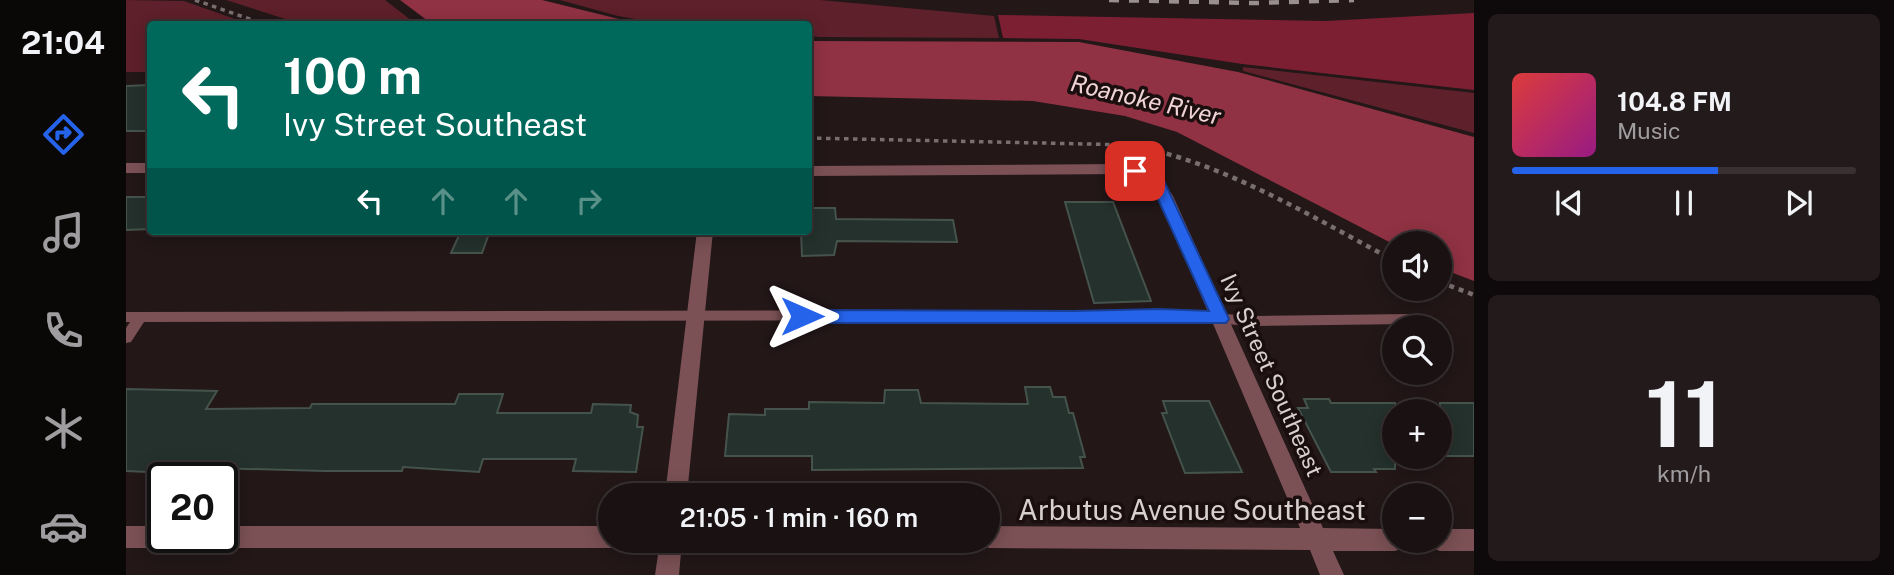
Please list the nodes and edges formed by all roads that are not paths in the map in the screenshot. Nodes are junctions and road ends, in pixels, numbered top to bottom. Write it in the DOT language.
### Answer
graph roads {
  1 [pos="126,168"];
  2 [pos="147,168"];
  3 [pos="812,171"];
  4 [pos="705,235"];
  5 [pos="695,316"];
  6 [pos="126,317"];
  7 [pos="141,317"];
  8 [pos="1220,319"];
  9 [pos="1382,319"];
  10 [pos="126,338"];
  11 [pos="677,483"];
  12 [pos="126,537"];
  13 [pos="147,537"];
  14 [pos="238,537"];
  15 [pos="598,537"];
  16 [pos="1000,537"];
  17 [pos="1382,540"];
  18 [pos="1452,540"];
  19 [pos="1474,540"];
  20 [pos="1317,541"];
  21 [pos="670,553"];
  22 [pos="667,575"];
  23 [pos="1332,575"];
  1 -- 2 [label="street"];
  3 -- 8 [label="street, Ivy Street Southeast"];
  4 -- 5 [label="street"];
  5 -- 7 [label="lane"];
  5 -- 8 [label="lane"];
  5 -- 11 [label="street"];
  6 -- 7 [label="lane"];
  7 -- 10 [label="lane"];
  8 -- 9 [label="lane"];
  8 -- 20 [label="street, Ivy Street Southeast"];
  12 -- 13 [label="street"];
  14 -- 15 [label="street"];
  16 -- 20 [label="street, Arbutus Avenue Southeast"];
  17 -- 20 [label="street, Arbutus Avenue Southeast"];
  18 -- 19 [label="street"];
  20 -- 23 [label="street, Ivy Street Southeast"];
  21 -- 22 [label="street"];
}
